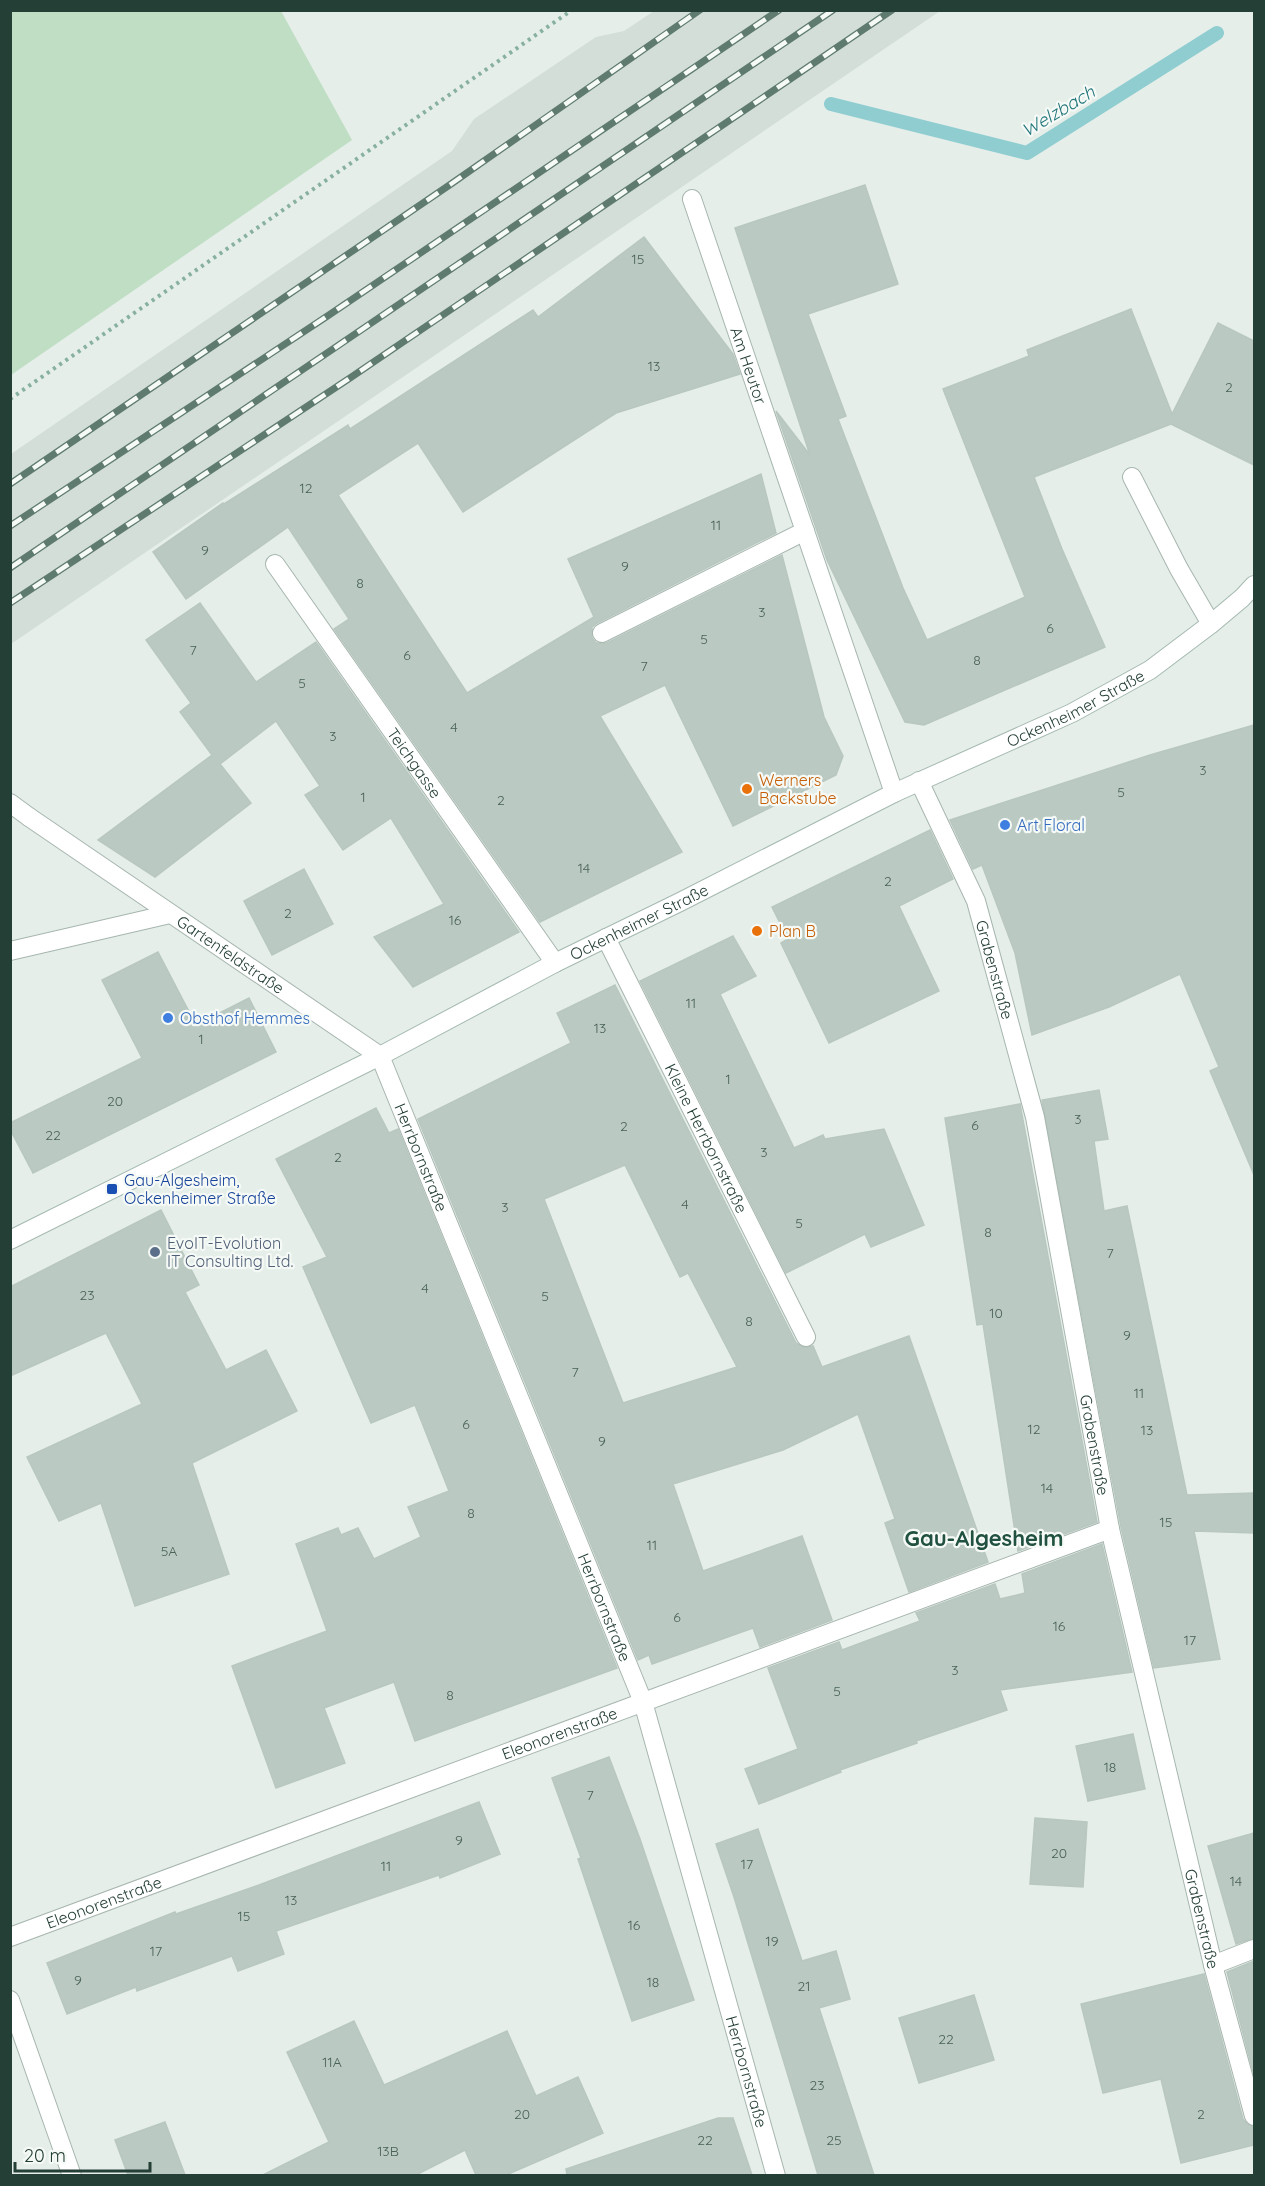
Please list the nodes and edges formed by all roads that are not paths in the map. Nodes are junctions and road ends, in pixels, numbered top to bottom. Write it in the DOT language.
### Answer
graph roads {
  1 [pos="692,199"];
  2 [pos="1132,477"];
  3 [pos="805,531"];
  4 [pos="275,564"];
  5 [pos="1254,585"];
  6 [pos="1211,624"];
  7 [pos="602,633"];
  8 [pos="919,781"];
  9 [pos="894,794"];
  10 [pos="10,803"];
  11 [pos="170,914"];
  12 [pos="606,938"];
  13 [pos="10,951"];
  14 [pos="555,963"];
  15 [pos="380,1056"];
  16 [pos="10,1240"];
  17 [pos="806,1337"];
  18 [pos="1110,1529"];
  19 [pos="643,1702"];
  20 [pos="10,1937"];
  21 [pos="1254,1949"];
  22 [pos="1213,1965"];
  23 [pos="10,2000"];
  24 [pos="1254,2116"];
  25 [pos="72,2175"];
  26 [pos="776,2175"];
  1 -- 3 [label="street, Am Heutor"];
  2 -- 6 [label="street"];
  3 -- 7 [label="street"];
  3 -- 9 [label="street, Am Heutor"];
  4 -- 14 [label="street, Teichgasse"];
  5 -- 6 [label="street, Ockenheimer Straße"];
  6 -- 8 [label="street, Ockenheimer Straße"];
  8 -- 9 [label="street, Ockenheimer Straße"];
  8 -- 18 [label="street, Grabenstraße"];
  9 -- 12 [label="street, Ockenheimer Straße"];
  10 -- 11 [label="street, Gartenfeldstraße"];
  11 -- 13 [label="street, Gartenfeldstraße"];
  11 -- 15 [label="street, Gartenfeldstraße"];
  12 -- 14 [label="street, Ockenheimer Straße"];
  12 -- 17 [label="street, Kleine Herrbornstraße"];
  14 -- 15 [label="street, Ockenheimer Straße"];
  15 -- 16 [label="street, Ockenheimer Straße"];
  15 -- 19 [label="street, Herrbornstraße"];
  18 -- 19 [label="street, Eleonorenstraße"];
  18 -- 22 [label="street, Grabenstraße"];
  19 -- 20 [label="street, Eleonorenstraße"];
  19 -- 26 [label="street, Herrbornstraße"];
  21 -- 22 [label="street"];
  22 -- 24 [label="street, Grabenstraße"];
  23 -- 25 [label="street"];
}
